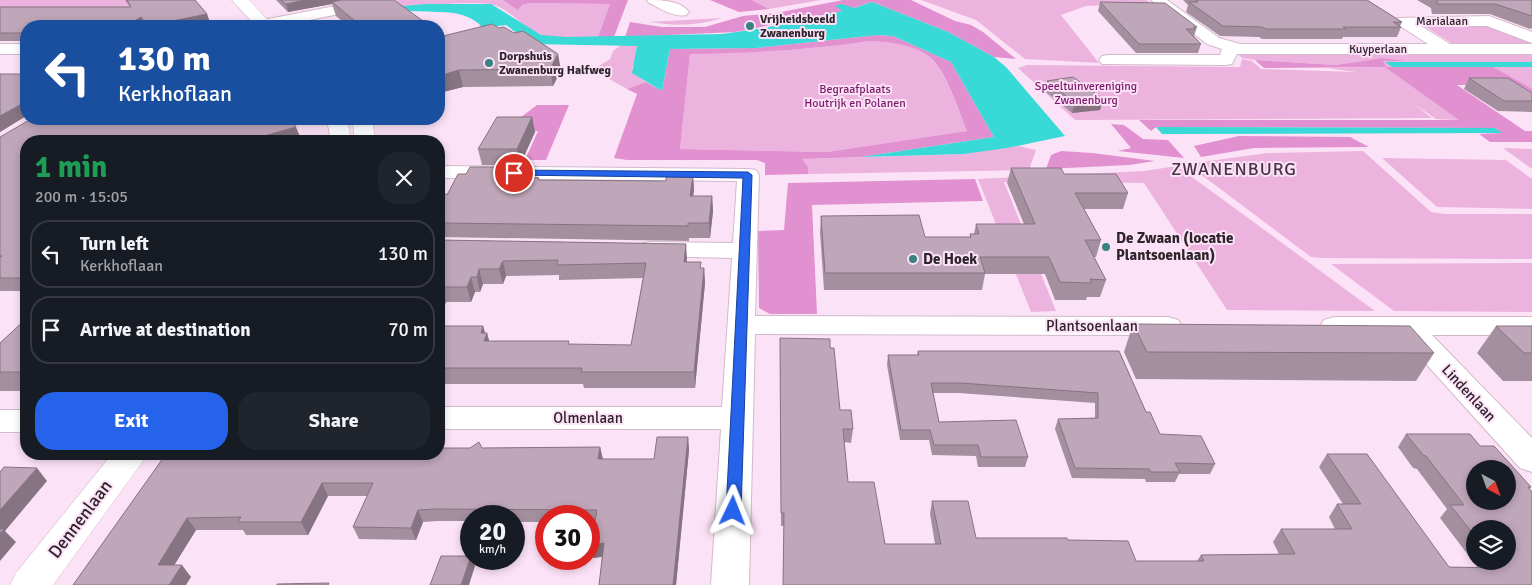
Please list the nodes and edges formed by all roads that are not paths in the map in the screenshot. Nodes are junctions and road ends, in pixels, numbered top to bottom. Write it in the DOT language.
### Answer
graph roads {
  1 [pos="240,0"];
  2 [pos="388,0"];
  3 [pos="654,0"];
  4 [pos="1158,0"];
  5 [pos="681,12"];
  6 [pos="257,20"];
  7 [pos="291,20"];
  8 [pos="1532,38"];
  9 [pos="1228,47"];
  10 [pos="0,49"];
  11 [pos="20,49"];
  12 [pos="1447,49"];
  13 [pos="1532,49"];
  14 [pos="1108,60"];
  15 [pos="445,179"];
  16 [pos="625,249"];
  17 [pos="743,251"];
  18 [pos="741,325"];
  19 [pos="1188,326"];
  20 [pos="1308,326"];
  21 [pos="1407,326"];
  22 [pos="1532,326"];
  23 [pos="445,418"];
  24 [pos="737,418"];
  25 [pos="0,421"];
  26 [pos="20,421"];
  27 [pos="1532,459"];
  28 [pos="126,460"];
  29 [pos="30,585"];
  30 [pos="730,585"];
  1 -- 6 [label="main road"];
  2 -- 7 [label="street"];
  3 -- 5 [label="street"];
  4 -- 9 [label="street"];
  8 -- 12 [label="street, Marialaan"];
  9 -- 12 [label="street, Kuyperlaan"];
  9 -- 14 [label="street"];
  10 -- 11 [label="street"];
  12 -- 13 [label="street, Kuyperlaan"];
  15 -- 17 [label="street"];
  16 -- 17 [label="street"];
  17 -- 18 [label="street"];
  18 -- 19 [label="street, Plantsoenlaan"];
  18 -- 24 [label="street"];
  20 -- 21 [label="street"];
  21 -- 22 [label="street"];
  21 -- 27 [label="street, Lindenlaan"];
  23 -- 24 [label="street, Olmenlaan"];
  24 -- 30 [label="street"];
  25 -- 26 [label="street"];
  28 -- 29 [label="main road, Dennenlaan"];
}
